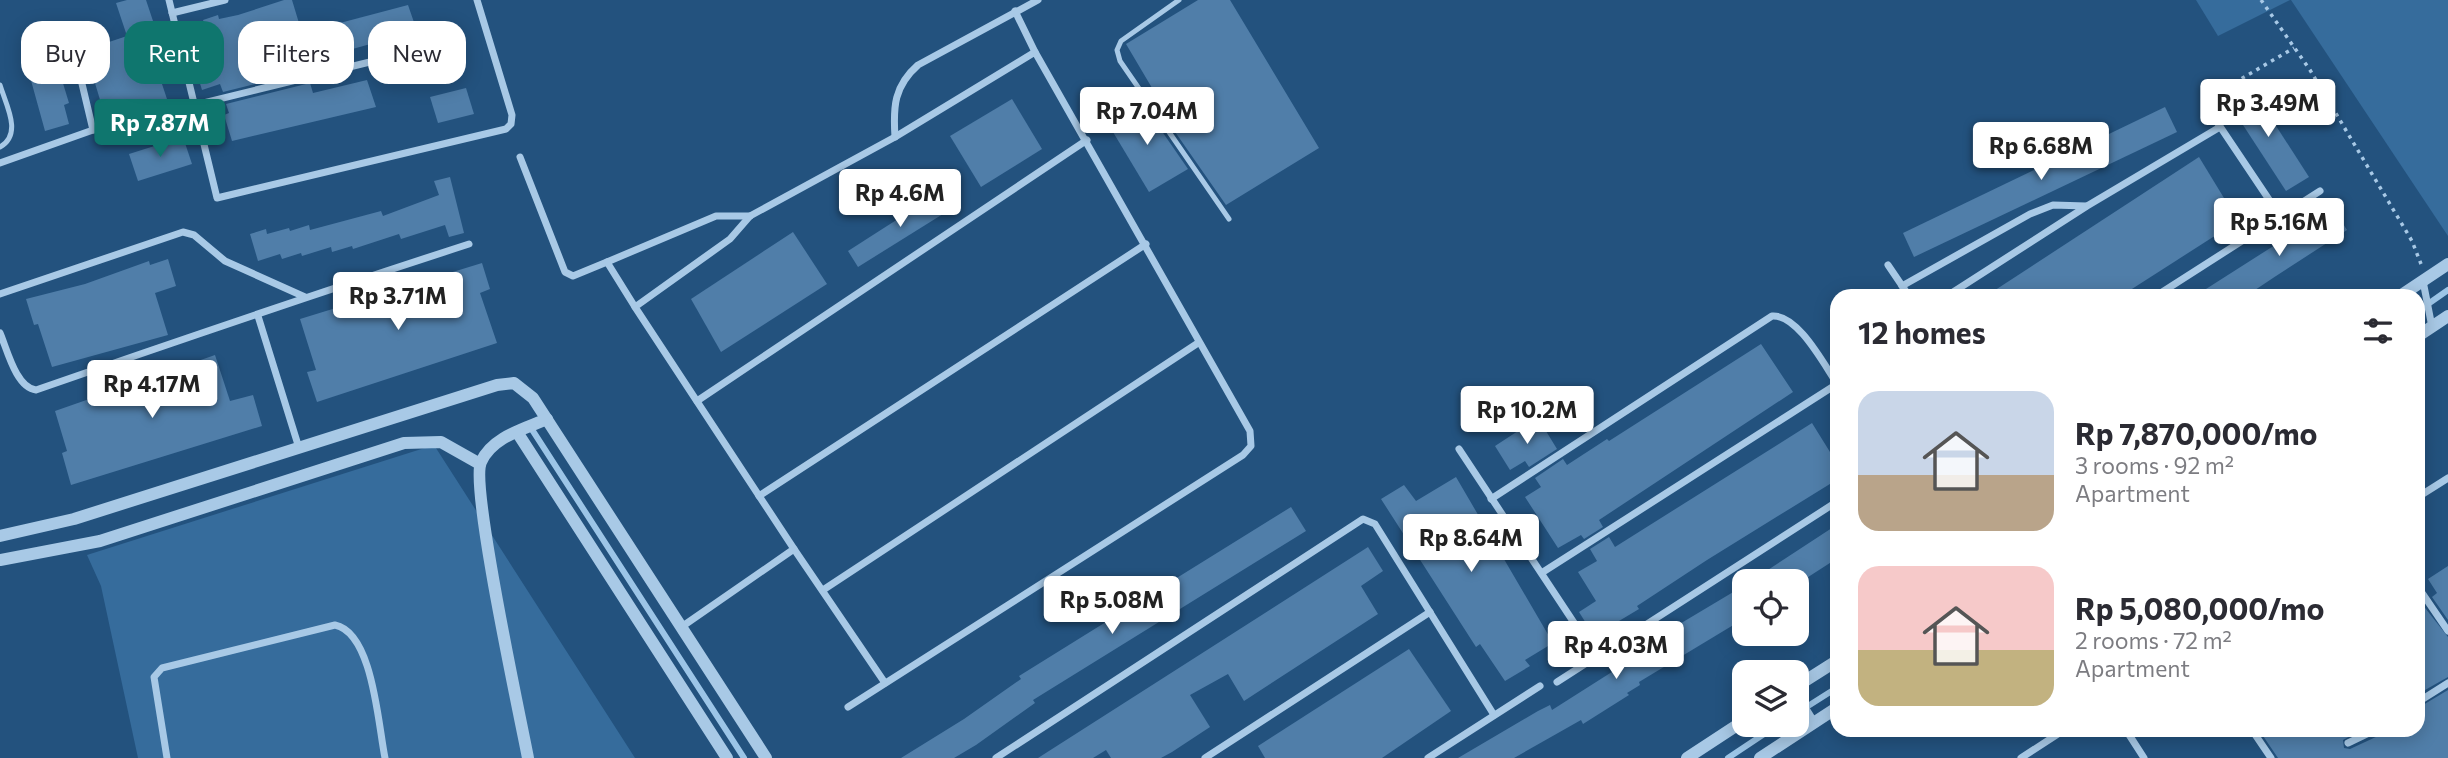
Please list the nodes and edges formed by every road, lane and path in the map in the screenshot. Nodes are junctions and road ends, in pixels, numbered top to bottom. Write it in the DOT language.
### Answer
graph roads {
  1 [pos="169,0"];
  2 [pos="225,0"];
  3 [pos="477,0"];
  4 [pos="1038,0"];
  5 [pos="1179,0"];
  6 [pos="2260,0"];
  7 [pos="1014,11"];
  8 [pos="172,13"];
  9 [pos="2294,48"];
  10 [pos="1035,52"];
  11 [pos="368,62"];
  12 [pos="82,84"];
  13 [pos="0,85"];
  14 [pos="2227,87"];
  15 [pos="192,105"];
  16 [pos="2213,116"];
  17 [pos="2220,127"];
  18 [pos="93,130"];
  19 [pos="895,137"];
  20 [pos="1087,140"];
  21 [pos="0,147"];
  22 [pos="520,157"];
  23 [pos="0,163"];
  24 [pos="2320,191"];
  25 [pos="2087,206"];
  26 [pos="750,216"];
  27 [pos="2280,216"];
  28 [pos="1229,219"];
  29 [pos="468,244"];
  30 [pos="1146,244"];
  31 [pos="607,262"];
  32 [pos="2448,264"];
  33 [pos="1888,265"];
  34 [pos="1902,286"];
  35 [pos="2424,287"];
  36 [pos="1904,289"];
  37 [pos="1958,289"];
  38 [pos="2167,289"];
  39 [pos="2419,289"];
  40 [pos="2425,292"];
  41 [pos="0,294"];
  42 [pos="305,297"];
  43 [pos="635,307"];
  44 [pos="258,316"];
  45 [pos="2448,316"];
  46 [pos="2432,327"];
  47 [pos="2425,331"];
  48 [pos="0,333"];
  49 [pos="1198,343"];
  50 [pos="1830,375"];
  51 [pos="1830,389"];
  52 [pos="697,401"];
  53 [pos="547,419"];
  54 [pos="517,432"];
  55 [pos="299,448"];
  56 [pos="1460,449"];
  57 [pos="480,464"];
  58 [pos="2448,478"];
  59 [pos="2425,493"];
  60 [pos="759,496"];
  61 [pos="1492,499"];
  62 [pos="1830,506"];
  63 [pos="58,524"];
  64 [pos="0,536"];
  65 [pos="64,548"];
  66 [pos="794,549"];
  67 [pos="0,561"];
  68 [pos="1543,572"];
  69 [pos="823,590"];
  70 [pos="2425,597"];
  71 [pos="1430,612"];
  72 [pos="680,628"];
  73 [pos="2448,631"];
  74 [pos="1596,656"];
  75 [pos="1830,665"];
  76 [pos="1809,678"];
  77 [pos="1557,682"];
  78 [pos="2448,682"];
  79 [pos="885,683"];
  80 [pos="1541,686"];
  81 [pos="2425,697"];
  82 [pos="849,706"];
  83 [pos="1830,710"];
  84 [pos="1494,715"];
  85 [pos="1810,719"];
  86 [pos="1732,729"];
  87 [pos="2053,737"];
  88 [pos="2130,737"];
  89 [pos="2257,737"];
  90 [pos="2360,737"];
  91 [pos="2348,743"];
  92 [pos="167,758"];
  93 [pos="385,758"];
  94 [pos="528,758"];
  95 [pos="727,758"];
  96 [pos="766,758"];
  97 [pos="996,758"];
  98 [pos="1205,758"];
  99 [pos="1428,758"];
  100 [pos="1687,758"];
  101 [pos="1760,758"];
  102 [pos="2021,758"];
  103 [pos="2144,758"];
  104 [pos="2271,758"];
  1 -- 8 [label="street"];
  2 -- 8 [label="street"];
  3 -- 15 [label="street"];
  4 -- 7 [label="street"];
  5 -- 28 [label="lane"];
  6 -- 9 [label="path"];
  7 -- 10 [label="street"];
  7 -- 19 [label="street"];
  8 -- 15 [label="street"];
  9 -- 14 [label="path"];
  9 -- 35 [label="path"];
  10 -- 19 [label="street"];
  10 -- 20 [label="street"];
  11 -- 15 [label="street"];
  12 -- 18 [label="street"];
  13 -- 21 [label="lane"];
  15 -- 18 [label="street"];
  16 -- 17 [label="street"];
  17 -- 25 [label="street"];
  17 -- 27 [label="street"];
  18 -- 23 [label="street"];
  19 -- 26 [label="street"];
  20 -- 30 [label="street"];
  20 -- 52 [label="street"];
  22 -- 31 [label="street"];
  24 -- 27 [label="street"];
  25 -- 34 [label="street"];
  25 -- 37 [label="street"];
  26 -- 31 [label="street"];
  26 -- 43 [label="street"];
  27 -- 38 [label="street"];
  29 -- 42 [label="street"];
  30 -- 49 [label="street"];
  30 -- 60 [label="street"];
  31 -- 43 [label="street"];
  32 -- 35 [label="street"];
  33 -- 34 [label="street"];
  34 -- 36 [label="street"];
  35 -- 39 [label="street"];
  40 -- 46 [label="street"];
  41 -- 42 [label="street"];
  42 -- 44 [label="street"];
  43 -- 52 [label="street"];
  44 -- 48 [label="street"];
  44 -- 55 [label="street"];
  45 -- 46 [label="street"];
  46 -- 47 [label="street"];
  49 -- 69 [label="street"];
  49 -- 79 [label="street"];
  50 -- 61 [label="street"];
  51 -- 68 [label="street"];
  52 -- 60 [label="street"];
  53 -- 54 [label="street"];
  53 -- 55 [label="street"];
  53 -- 72 [label="street"];
  54 -- 57 [label="street"];
  54 -- 95 [label="street"];
  55 -- 63 [label="street"];
  56 -- 61 [label="street"];
  57 -- 65 [label="street"];
  57 -- 94 [label="street"];
  58 -- 59 [label="street"];
  60 -- 66 [label="street"];
  61 -- 68 [label="street"];
  62 -- 74 [label="street"];
  63 -- 64 [label="street"];
  63 -- 65 [label="street"];
  65 -- 67 [label="street"];
  66 -- 69 [label="street"];
  66 -- 72 [label="street"];
  68 -- 74 [label="street"];
  69 -- 79 [label="street"];
  70 -- 73 [label="street"];
  71 -- 84 [label="street"];
  71 -- 97 [label="street"];
  71 -- 98 [label="street"];
  72 -- 96 [label="street"];
  74 -- 77 [label="street"];
  75 -- 76 [label="street"];
  78 -- 81 [label="street"];
  79 -- 82 [label="street"];
  80 -- 84 [label="street"];
  83 -- 85 [label="street"];
  84 -- 99 [label="street"];
  85 -- 101 [label="street"];
  86 -- 100 [label="street"];
  87 -- 102 [label="street"];
  88 -- 103 [label="street"];
  89 -- 104 [label="street"];
  90 -- 91 [label="street"];
  92 -- 93 [label="street"];
}
